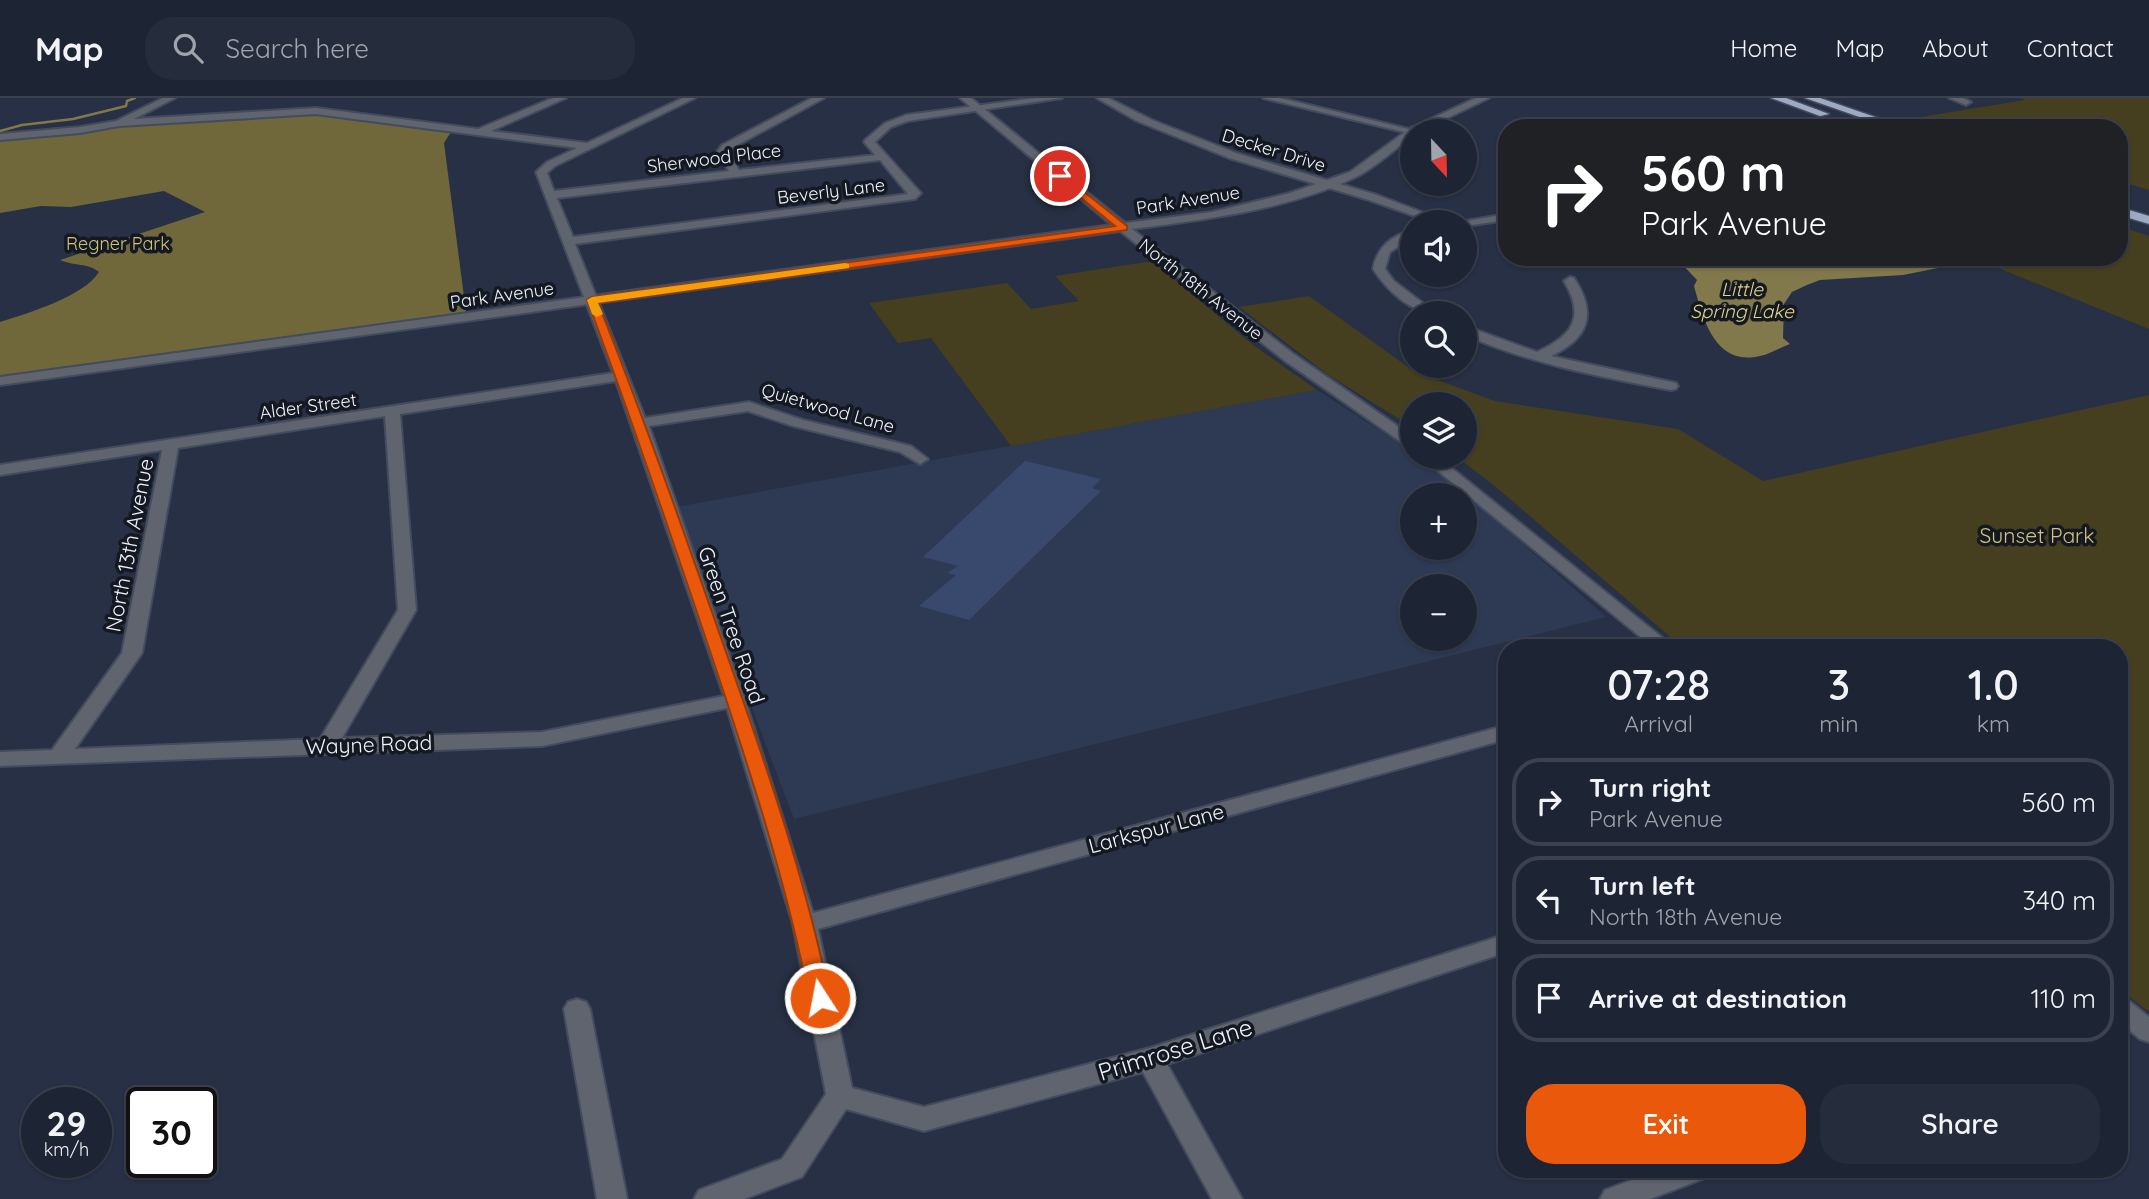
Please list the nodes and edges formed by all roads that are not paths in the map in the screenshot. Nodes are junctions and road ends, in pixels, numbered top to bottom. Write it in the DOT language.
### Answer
graph roads {
  1 [pos="170,98"];
  2 [pos="561,98"];
  3 [pos="690,98"];
  4 [pos="818,98"];
  5 [pos="965,98"];
  6 [pos="1057,98"];
  7 [pos="1102,98"];
  8 [pos="1268,98"];
  9 [pos="1776,98"];
  10 [pos="1810,98"];
  11 [pos="1954,98"];
  12 [pos="1476,99"];
  13 [pos="1966,102"];
  14 [pos="977,107"];
  15 [pos="1436,119"];
  16 [pos="1840,119"];
  17 [pos="1874,119"];
  18 [pos="119,123"];
  19 [pos="1400,128"];
  20 [pos="480,132"];
  21 [pos="0,137"];
  22 [pos="1400,140"];
  23 [pos="587,146"];
  24 [pos="880,157"];
  25 [pos="736,173"];
  26 [pos="1327,184"];
  27 [pos="551,195"];
  28 [pos="2128,201"];
  29 [pos="2149,208"];
  30 [pos="1412,210"];
  31 [pos="2128,214"];
  32 [pos="1498,218"];
  33 [pos="2149,220"];
  34 [pos="1477,221"];
  35 [pos="1123,228"];
  36 [pos="1400,239"];
  37 [pos="570,241"];
  38 [pos="1570,281"];
  39 [pos="592,300"];
  40 [pos="1413,301"];
  41 [pos="1477,336"];
  42 [pos="1539,357"];
  43 [pos="622,376"];
  44 [pos="0,381"];
  45 [pos="1671,386"];
  46 [pos="392,413"];
  47 [pos="640,423"];
  48 [pos="1400,435"];
  49 [pos="171,445"];
  50 [pos="920,459"];
  51 [pos="1444,469"];
  52 [pos="0,470"];
  53 [pos="1655,639"];
  54 [pos="734,700"];
  55 [pos="1498,734"];
  56 [pos="327,745"];
  57 [pos="58,757"];
  58 [pos="0,759"];
  59 [pos="805,924"];
  60 [pos="1498,946"];
  61 [pos="577,1009"];
  62 [pos="2128,1015"];
  63 [pos="2149,1032"];
  64 [pos="1150,1059"];
  65 [pos="840,1096"];
  66 [pos="1671,1178"];
  67 [pos="612,1199"];
  68 [pos="709,1199"];
  69 [pos="1227,1199"];
  70 [pos="1615,1199"];
  1 -- 18 [label="street"];
  2 -- 20 [label="street"];
  3 -- 23 [label="street, Green Tree Road"];
  4 -- 25 [label="street"];
  5 -- 14 [label="street, North 18th Avenue"];
  6 -- 14 [label="street, Beverly Lane"];
  7 -- 26 [label="street, Decker Drive"];
  8 -- 19 [label="street"];
  9 -- 16 [label="highway"];
  10 -- 17 [label="highway"];
  11 -- 13 [label="street"];
  12 -- 15 [label="street, Park Avenue"];
  14 -- 24 [label="street, Beverly Lane"];
  14 -- 35 [label="street, North 18th Avenue"];
  18 -- 20 [label="street"];
  18 -- 21 [label="street"];
  20 -- 23 [label="street"];
  22 -- 26 [label="street, Park Avenue"];
  23 -- 27 [label="street, Green Tree Road"];
  24 -- 25 [label="street, Sherwood Place"];
  24 -- 37 [label="street, Beverly Lane"];
  25 -- 27 [label="street, Sherwood Place"];
  26 -- 30 [label="street, Decker Drive"];
  26 -- 35 [label="street, Park Avenue"];
  27 -- 37 [label="street, Green Tree Road"];
  28 -- 29 [label="highway"];
  31 -- 33 [label="highway"];
  32 -- 34 [label="street"];
  35 -- 39 [label="street, Park Avenue"];
  35 -- 48 [label="street, North 18th Avenue"];
  36 -- 40 [label="street"];
  37 -- 39 [label="street, Green Tree Road"];
  38 -- 42 [label="street"];
  39 -- 43 [label="street, Green Tree Road"];
  39 -- 44 [label="street, Park Avenue"];
  41 -- 42 [label="street"];
  42 -- 45 [label="street"];
  43 -- 46 [label="street, Alder Street"];
  43 -- 47 [label="street, Green Tree Road"];
  46 -- 49 [label="street, Alder Street"];
  46 -- 56 [label="street"];
  47 -- 50 [label="street, Quietwood Lane"];
  47 -- 54 [label="street, Green Tree Road"];
  49 -- 52 [label="street, Alder Street"];
  49 -- 57 [label="street, North 13th Avenue"];
  51 -- 53 [label="street"];
  54 -- 56 [label="street, Wayne Road"];
  54 -- 59 [label="street, Green Tree Road"];
  55 -- 59 [label="street, Larkspur Lane"];
  56 -- 57 [label="street, Wayne Road"];
  57 -- 58 [label="street, Wayne Road"];
  59 -- 65 [label="street, Green Tree Road"];
  60 -- 64 [label="street, Primrose Lane"];
  61 -- 67 [label="street"];
  62 -- 63 [label="street"];
  64 -- 65 [label="street, Primrose Lane"];
  64 -- 69 [label="street"];
  65 -- 68 [label="street"];
  66 -- 70 [label="street"];
}
